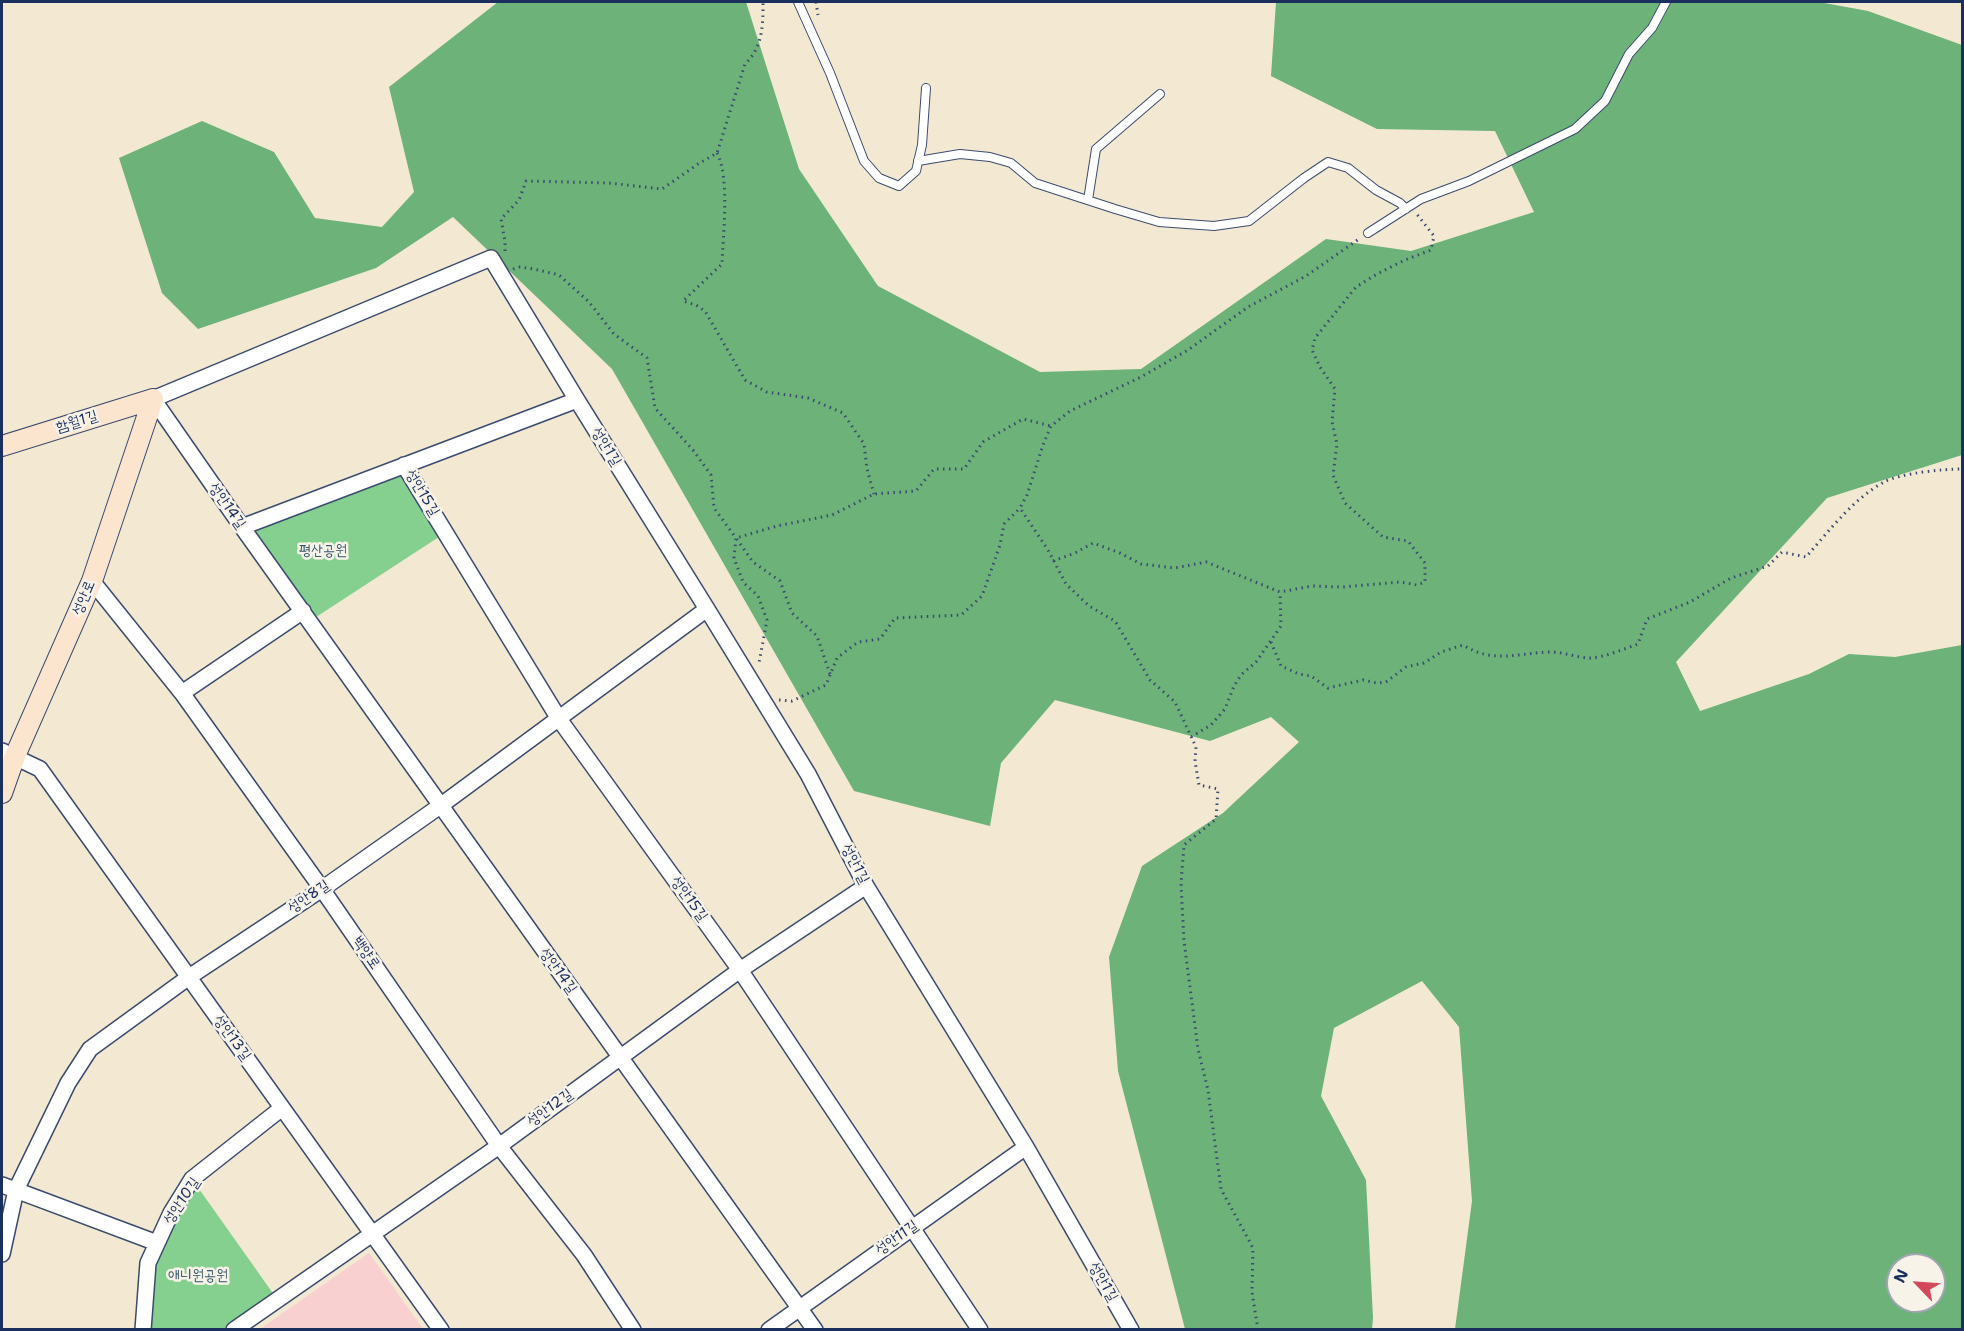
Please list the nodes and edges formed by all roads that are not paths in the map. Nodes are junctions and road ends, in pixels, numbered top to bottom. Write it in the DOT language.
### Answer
graph roads {
  1 [pos="798,2"];
  2 [pos="1666,2"];
  3 [pos="926,88"];
  4 [pos="1160,94"];
  5 [pos="918,161"];
  6 [pos="1088,200"];
  7 [pos="1409,207"];
  8 [pos="1368,233"];
  9 [pos="153,399"];
  10 [pos="577,400"];
  11 [pos="2,446"];
  12 [pos="404,465"];
  13 [pos="242,527"];
  14 [pos="92,581"];
  15 [pos="707,609"];
  16 [pos="303,611"];
  17 [pos="182,693"];
  18 [pos="559,719"];
  19 [pos="8,754"];
  20 [pos="2,793"];
  21 [pos="441,806"];
  22 [pos="866,886"];
  23 [pos="322,889"];
  24 [pos="740,970"];
  25 [pos="189,977"];
  26 [pos="620,1057"];
  27 [pos="282,1108"];
  28 [pos="499,1146"];
  29 [pos="1026,1147"];
  30 [pos="9,1188"];
  31 [pos="912,1228"];
  32 [pos="372,1234"];
  33 [pos="157,1243"];
  34 [pos="2,1254"];
  35 [pos="800,1307"];
  36 [pos="143,1329"];
  37 [pos="234,1329"];
  38 [pos="441,1329"];
  39 [pos="633,1329"];
  40 [pos="769,1329"];
  41 [pos="815,1329"];
  42 [pos="980,1329"];
  43 [pos="1131,1329"];
  1 -- 5 [label="lane"];
  2 -- 7 [label="lane"];
  3 -- 5 [label="lane"];
  4 -- 6 [label="lane"];
  5 -- 6 [label="lane"];
  6 -- 7 [label="lane"];
  7 -- 8 [label="lane"];
  9 -- 10 [label="street, 성안1길"];
  9 -- 11 [label="street, 함월1길"];
  9 -- 13 [label="street, 성안14길"];
  9 -- 14 [label="street, 성안로"];
  10 -- 12 [label="street"];
  10 -- 15 [label="street, 성안1길"];
  12 -- 13 [label="street"];
  12 -- 18 [label="street, 성안15길"];
  13 -- 16 [label="street, 성안14길"];
  14 -- 17 [label="street, 백양로"];
  14 -- 19 [label="street, 성안로"];
  15 -- 18 [label="street, 성안8길"];
  15 -- 22 [label="street, 성안1길"];
  16 -- 17 [label="street"];
  16 -- 21 [label="street, 성안14길"];
  17 -- 23 [label="street, 백양로"];
  18 -- 21 [label="street, 성안8길"];
  18 -- 24 [label="street, 성안15길"];
  19 -- 20 [label="street, 성안로"];
  19 -- 25 [label="street, 성안13길"];
  21 -- 23 [label="street, 성안8길"];
  21 -- 26 [label="street, 성안14길"];
  22 -- 24 [label="street, 성안12길"];
  22 -- 29 [label="street, 성안1길"];
  23 -- 25 [label="street, 성안8길"];
  23 -- 28 [label="street, 백양로"];
  24 -- 26 [label="street, 성안12길"];
  24 -- 31 [label="street, 성안15길"];
  25 -- 27 [label="street, 성안13길"];
  25 -- 30 [label="street, 성안8길"];
  26 -- 28 [label="street, 성안12길"];
  26 -- 35 [label="street, 성안14길"];
  27 -- 32 [label="street, 성안13길"];
  27 -- 33 [label="street, 성안10길"];
  28 -- 32 [label="street, 성안12길"];
  28 -- 39 [label="street, 백양로"];
  29 -- 31 [label="street, 성안11길"];
  29 -- 43 [label="street, 성안1길"];
  30 -- 33 [label="street"];
  30 -- 34 [label="street, 성안8길"];
  31 -- 35 [label="street, 성안11길"];
  31 -- 42 [label="street, 성안15길"];
  32 -- 37 [label="street, 성안12길"];
  32 -- 38 [label="street, 성안13길"];
  33 -- 36 [label="street, 성안10길"];
  35 -- 40 [label="street, 성안11길"];
  35 -- 41 [label="street, 성안14길"];
}
